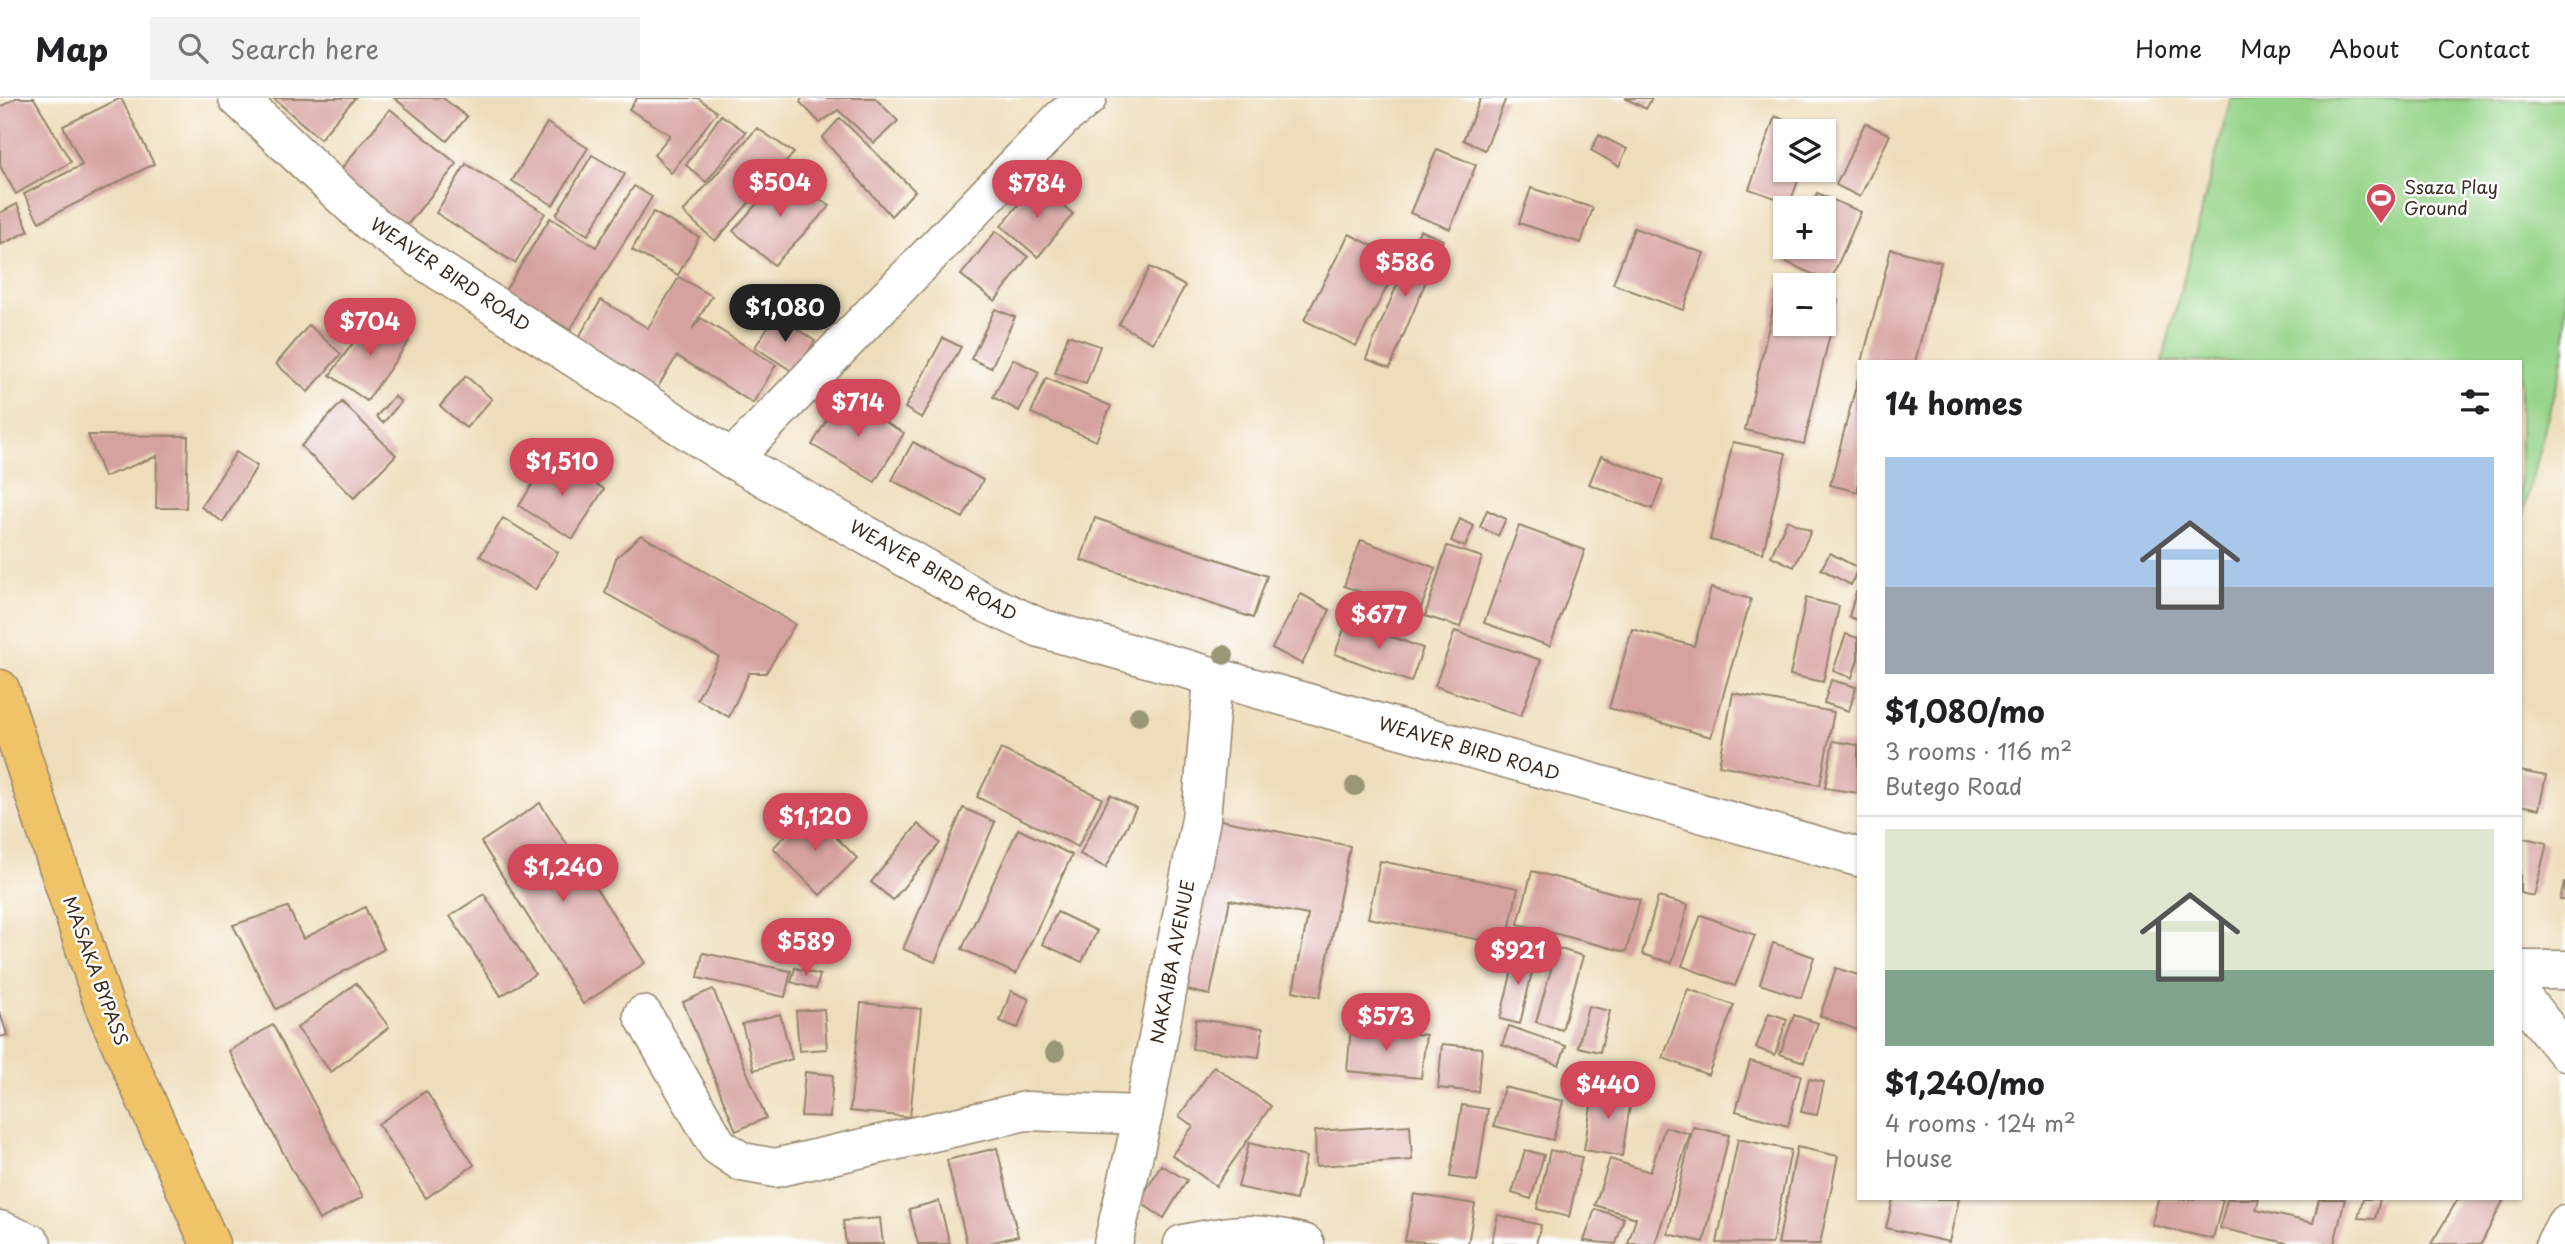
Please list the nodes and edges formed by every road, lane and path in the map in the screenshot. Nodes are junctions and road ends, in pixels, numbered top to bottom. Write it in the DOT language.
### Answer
graph roads {
  1 [pos="238,98"];
  2 [pos="1087,98"];
  3 [pos="732,459"];
  4 [pos="1213,678"];
  5 [pos="0,689"];
  6 [pos="1857,857"];
  7 [pos="2522,970"];
  8 [pos="2565,970"];
  9 [pos="2522,997"];
  10 [pos="643,1015"];
  11 [pos="2565,1051"];
  12 [pos="1143,1115"];
  13 [pos="2565,1225"];
  14 [pos="0,1230"];
  15 [pos="32,1244"];
  16 [pos="210,1244"];
  17 [pos="1113,1244"];
  18 [pos="1183,1244"];
  19 [pos="1305,1244"];
  20 [pos="2555,1244"];
  1 -- 3 [label="street, WEAVER BIRD ROAD"];
  2 -- 3 [label="street"];
  3 -- 4 [label="street, WEAVER BIRD ROAD"];
  4 -- 6 [label="street, WEAVER BIRD ROAD"];
  4 -- 12 [label="street, NAKAIBA AVENUE"];
  5 -- 16 [label="highway, MASAKA BYPASS"];
  7 -- 8 [label="street"];
  9 -- 11 [label="street"];
  10 -- 12 [label="street"];
  12 -- 17 [label="street, NAKAIBA AVENUE"];
  13 -- 20 [label="street"];
  14 -- 15 [label="street"];
  18 -- 19 [label="street"];
}
